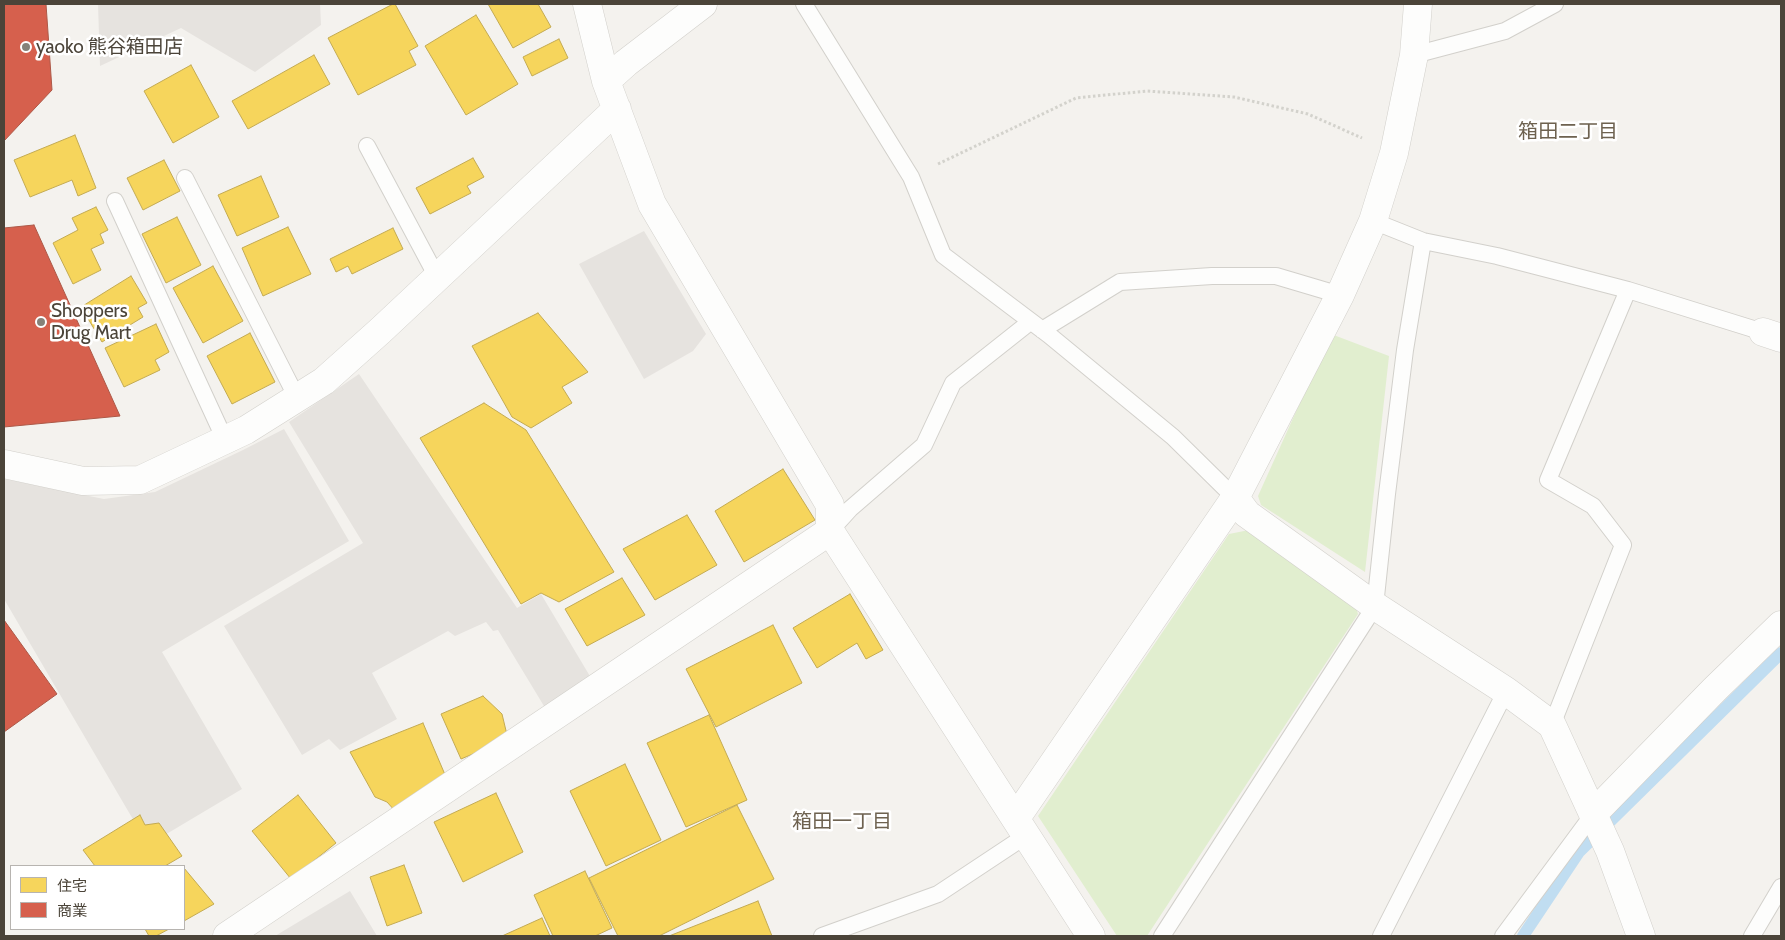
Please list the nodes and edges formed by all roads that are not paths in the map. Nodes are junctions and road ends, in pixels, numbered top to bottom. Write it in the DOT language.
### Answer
graph roads {
  1 [pos="587,4"];
  2 [pos="703,4"];
  3 [pos="804,4"];
  4 [pos="1418,4"];
  5 [pos="1555,4"];
  6 [pos="1414,55"];
  7 [pos="606,81"];
  8 [pos="617,109"];
  9 [pos="367,146"];
  10 [pos="185,178"];
  11 [pos="115,201"];
  12 [pos="1373,221"];
  13 [pos="1424,241"];
  14 [pos="437,277"];
  15 [pos="1628,290"];
  16 [pos="1340,296"];
  17 [pos="1036,326"];
  18 [pos="1772,335"];
  19 [pos="297,398"];
  20 [pos="224,440"];
  21 [pos="4,464"];
  22 [pos="1235,498"];
  23 [pos="830,531"];
  24 [pos="1375,606"];
  25 [pos="1781,625"];
  26 [pos="1506,692"];
  27 [pos="1552,725"];
  28 [pos="1594,815"];
  29 [pos="1021,827"];
  30 [pos="1781,887"];
  31 [pos="227,936"];
  32 [pos="822,936"];
  33 [pos="1091,936"];
  34 [pos="1162,936"];
  35 [pos="1381,936"];
  36 [pos="1504,936"];
  37 [pos="1641,936"];
  38 [pos="1752,936"];
  1 -- 7 [label="street"];
  2 -- 7 [label="street"];
  3 -- 17 [label="lane"];
  4 -- 6 [label="street"];
  5 -- 6 [label="lane"];
  6 -- 12 [label="street"];
  7 -- 8 [label="street"];
  8 -- 14 [label="street"];
  8 -- 23 [label="street"];
  9 -- 14 [label="lane"];
  10 -- 19 [label="lane"];
  11 -- 20 [label="lane"];
  12 -- 13 [label="lane"];
  12 -- 16 [label="street"];
  13 -- 15 [label="lane"];
  13 -- 24 [label="lane"];
  14 -- 19 [label="street"];
  15 -- 18 [label="lane"];
  15 -- 27 [label="lane"];
  16 -- 17 [label="lane"];
  16 -- 22 [label="street"];
  17 -- 22 [label="lane"];
  17 -- 23 [label="lane"];
  19 -- 20 [label="street"];
  20 -- 21 [label="street"];
  22 -- 24 [label="street"];
  22 -- 29 [label="street"];
  23 -- 29 [label="street"];
  23 -- 31 [label="street"];
  24 -- 26 [label="street"];
  24 -- 34 [label="lane"];
  25 -- 28 [label="street"];
  26 -- 27 [label="street"];
  26 -- 35 [label="lane"];
  27 -- 28 [label="street"];
  28 -- 36 [label="lane"];
  28 -- 37 [label="street"];
  29 -- 32 [label="lane"];
  29 -- 33 [label="street"];
  30 -- 38 [label="lane"];
}
